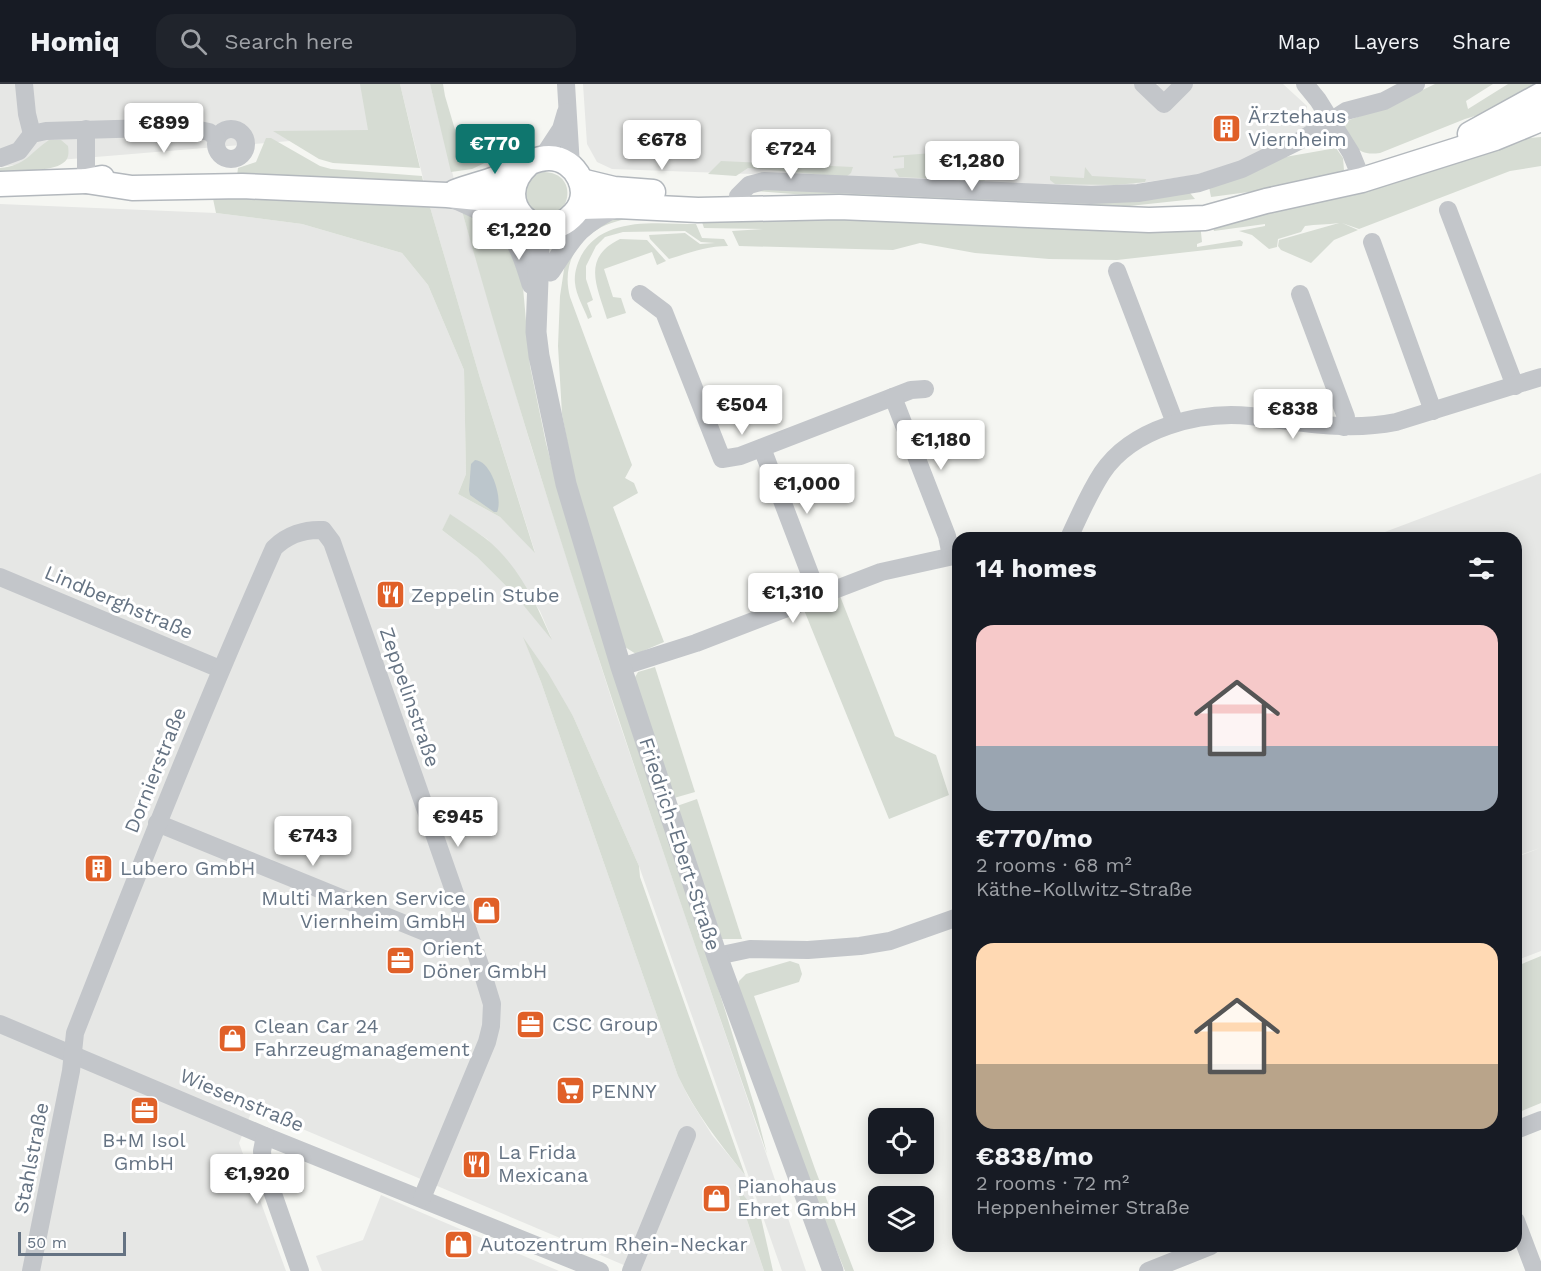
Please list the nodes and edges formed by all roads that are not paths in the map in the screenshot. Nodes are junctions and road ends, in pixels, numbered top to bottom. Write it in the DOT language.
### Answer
graph roads {
  1 [pos="24,84"];
  2 [pos="566,84"];
  3 [pos="1143,84"];
  4 [pos="1184,84"];
  5 [pos="1305,84"];
  6 [pos="1416,84"];
  7 [pos="1541,95"];
  8 [pos="568,107"];
  9 [pos="1330,121"];
  10 [pos="1535,125"];
  11 [pos="86,129"];
  12 [pos="32,134"];
  13 [pos="217,138"];
  14 [pos="0,158"];
  15 [pos="535,161"];
  16 [pos="1406,166"];
  17 [pos="576,174"];
  18 [pos="1362,180"];
  19 [pos="86,181"];
  20 [pos="0,184"];
  21 [pos="447,195"];
  22 [pos="738,196"];
  23 [pos="514,204"];
  24 [pos="616,206"];
  25 [pos="580,207"];
  26 [pos="839,207"];
  27 [pos="1448,210"];
  28 [pos="547,226"];
  29 [pos="1372,242"];
  30 [pos="550,271"];
  31 [pos="1117,271"];
  32 [pos="640,294"];
  33 [pos="1300,294"];
  34 [pos="536,297"];
  35 [pos="1541,377"];
  36 [pos="1515,386"];
  37 [pos="925,389"];
  38 [pos="893,397"];
  39 [pos="550,410"];
  40 [pos="1433,411"];
  41 [pos="1175,423"];
  42 [pos="1344,426"];
  43 [pos="762,448"];
  44 [pos="311,530"];
  45 [pos="1073,532"];
  46 [pos="952,548"];
  47 [pos="952,557"];
  48 [pos="0,578"];
  49 [pos="818,595"];
  50 [pos="621,667"];
  51 [pos="220,669"];
  52 [pos="157,823"];
  53 [pos="952,918"];
  54 [pos="468,931"];
  55 [pos="717,956"];
  56 [pos="0,1024"];
  57 [pos="71,1053"];
  58 [pos="1541,1120"];
  59 [pos="1522,1128"];
  60 [pos="687,1135"];
  61 [pos="265,1136"];
  62 [pos="422,1198"];
  63 [pos="1522,1237"];
  64 [pos="1196,1252"];
  65 [pos="31,1271"];
  66 [pos="300,1271"];
  67 [pos="600,1271"];
  68 [pos="631,1271"];
  69 [pos="833,1271"];
  70 [pos="1148,1271"];
  71 [pos="1535,1271"];
  1 -- 12 [label="street"];
  2 -- 8 [label="street"];
  3 -- 4 [label="street"];
  5 -- 9 [label="street"];
  6 -- 9 [label="street"];
  7 -- 16 [label="main road"];
  8 -- 15 [label="street"];
  8 -- 17 [label="street"];
  9 -- 18 [label="street"];
  9 -- 22 [label="street"];
  10 -- 16 [label="main road"];
  11 -- 12 [label="street"];
  11 -- 13 [label="street"];
  11 -- 19 [label="street"];
  12 -- 14 [label="street"];
  15 -- 17 [label="main road"];
  15 -- 21 [label="main road"];
  15 -- 23 [label="main road"];
  16 -- 18 [label="main road"];
  17 -- 22 [label="main road"];
  17 -- 25 [label="main road"];
  18 -- 26 [label="main road"];
  19 -- 20 [label="main road"];
  19 -- 21 [label="main road"];
  21 -- 23 [label="main road"];
  21 -- 34 [label="street"];
  22 -- 26 [label="main road"];
  23 -- 28 [label="main road"];
  24 -- 25 [label="main road"];
  24 -- 26 [label="main road"];
  24 -- 30 [label="street"];
  25 -- 28 [label="main road"];
  27 -- 36 [label="street"];
  28 -- 30 [label="street, Friedrich-Ebert-Straße"];
  28 -- 34 [label="street, Friedrich-Ebert-Straße"];
  29 -- 40 [label="street"];
  30 -- 39 [label="street, Friedrich-Ebert-Straße"];
  31 -- 41 [label="street"];
  32 -- 43 [label="street"];
  33 -- 42 [label="street"];
  34 -- 39 [label="street, Friedrich-Ebert-Straße"];
  35 -- 36 [label="street"];
  36 -- 40 [label="street"];
  37 -- 38 [label="street"];
  38 -- 43 [label="street"];
  38 -- 46 [label="street"];
  39 -- 50 [label="street, Friedrich-Ebert-Straße"];
  40 -- 42 [label="street"];
  41 -- 42 [label="street"];
  41 -- 45 [label="street"];
  43 -- 49 [label="street"];
  44 -- 51 [label="street, Dornierstraße"];
  44 -- 54 [label="street, Zeppelinstraße"];
  47 -- 49 [label="street"];
  48 -- 51 [label="street, Lindberghstraße"];
  49 -- 50 [label="street"];
  50 -- 55 [label="street, Friedrich-Ebert-Straße"];
  51 -- 52 [label="street, Dornierstraße"];
  52 -- 54 [label="street"];
  52 -- 57 [label="street, Dornierstraße"];
  53 -- 55 [label="street"];
  54 -- 62 [label="street, Zeppelinstraße"];
  55 -- 69 [label="street, Friedrich-Ebert-Straße"];
  56 -- 57 [label="street, Wiesenstraße"];
  57 -- 61 [label="street, Wiesenstraße"];
  57 -- 65 [label="street, Stahlstraße"];
  58 -- 59 [label="street"];
  60 -- 68 [label="street"];
  61 -- 62 [label="street, Wiesenstraße"];
  61 -- 66 [label="street"];
  62 -- 67 [label="street, Wiesenstraße"];
  63 -- 71 [label="street"];
  64 -- 70 [label="street"];
}
